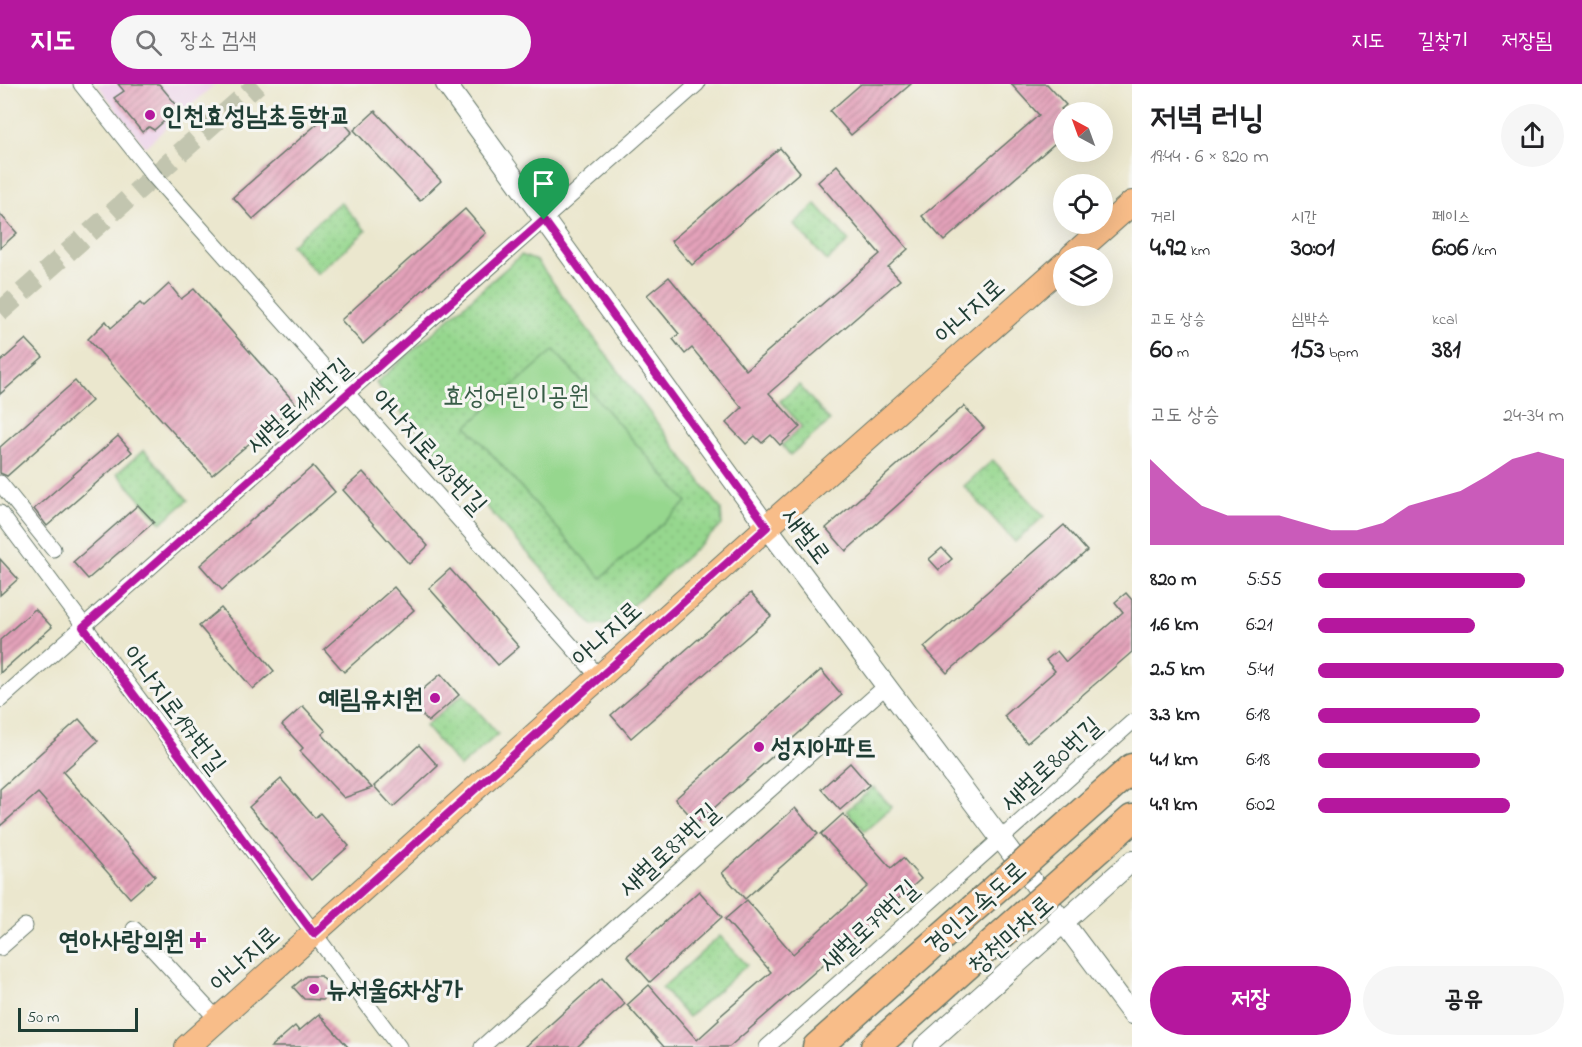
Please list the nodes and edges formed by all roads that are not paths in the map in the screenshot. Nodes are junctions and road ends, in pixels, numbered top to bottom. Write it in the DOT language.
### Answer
graph roads {
  1 [pos="81,84"];
  2 [pos="446,84"];
  3 [pos="697,84"];
  4 [pos="1132,203"];
  5 [pos="544,220"];
  6 [pos="1083,246"];
  7 [pos="1053,274"];
  8 [pos="347,394"];
  9 [pos="0,483"];
  10 [pos="0,513"];
  11 [pos="767,527"];
  12 [pos="53,549"];
  13 [pos="83,627"];
  14 [pos="599,677"];
  15 [pos="886,686"];
  16 [pos="0,700"];
  17 [pos="1132,722"];
  18 [pos="1132,768"];
  19 [pos="1132,819"];
  20 [pos="1001,839"];
  21 [pos="1132,861"];
  22 [pos="1063,922"];
  23 [pos="25,926"];
  24 [pos="134,929"];
  25 [pos="314,934"];
  26 [pos="0,948"];
  27 [pos="1132,1014"];
  28 [pos="218,1020"];
  29 [pos="187,1047"];
  30 [pos="399,1047"];
  31 [pos="482,1047"];
  32 [pos="766,1047"];
  33 [pos="817,1047"];
  34 [pos="875,1047"];
  35 [pos="924,1047"];
  1 -- 8 [label="street, 아나지로213번길"];
  2 -- 5 [label="street, 새벌로"];
  3 -- 5 [label="street, 새벌로111번길"];
  4 -- 6 [label="main road"];
  5 -- 8 [label="street, 새벌로111번길"];
  5 -- 11 [label="street, 새벌로"];
  7 -- 11 [label="main road, 아나지로"];
  8 -- 13 [label="street, 새벌로111번길"];
  8 -- 14 [label="street, 아나지로213번길"];
  9 -- 12 [label="street"];
  10 -- 13 [label="street, 아나지로197번길"];
  11 -- 14 [label="main road, 아나지로"];
  11 -- 15 [label="street, 새벌로"];
  13 -- 16 [label="street, 새벌로111번길"];
  13 -- 25 [label="street, 아나지로197번길"];
  14 -- 25 [label="main road, 아나지로"];
  15 -- 20 [label="street, 새벌로"];
  15 -- 31 [label="street, 새벌로87번길"];
  17 -- 20 [label="street, 새벌로80번길"];
  18 -- 33 [label="highway, 경인고속도로, bridge"];
  19 -- 34 [label="highway, 경인고속도로, bridge"];
  20 -- 22 [label="street, 새벌로"];
  20 -- 32 [label="street, 새벌로79번길"];
  21 -- 22 [label="street, 청천마차로"];
  22 -- 27 [label="street, 새벌로"];
  22 -- 35 [label="street, 청천마차로"];
  23 -- 26 [label="street"];
  24 -- 28 [label="street"];
  25 -- 28 [label="main road, 아나지로"];
  25 -- 30 [label="street, 아나지로197번길"];
  28 -- 29 [label="main road, 아나지로"];
}
